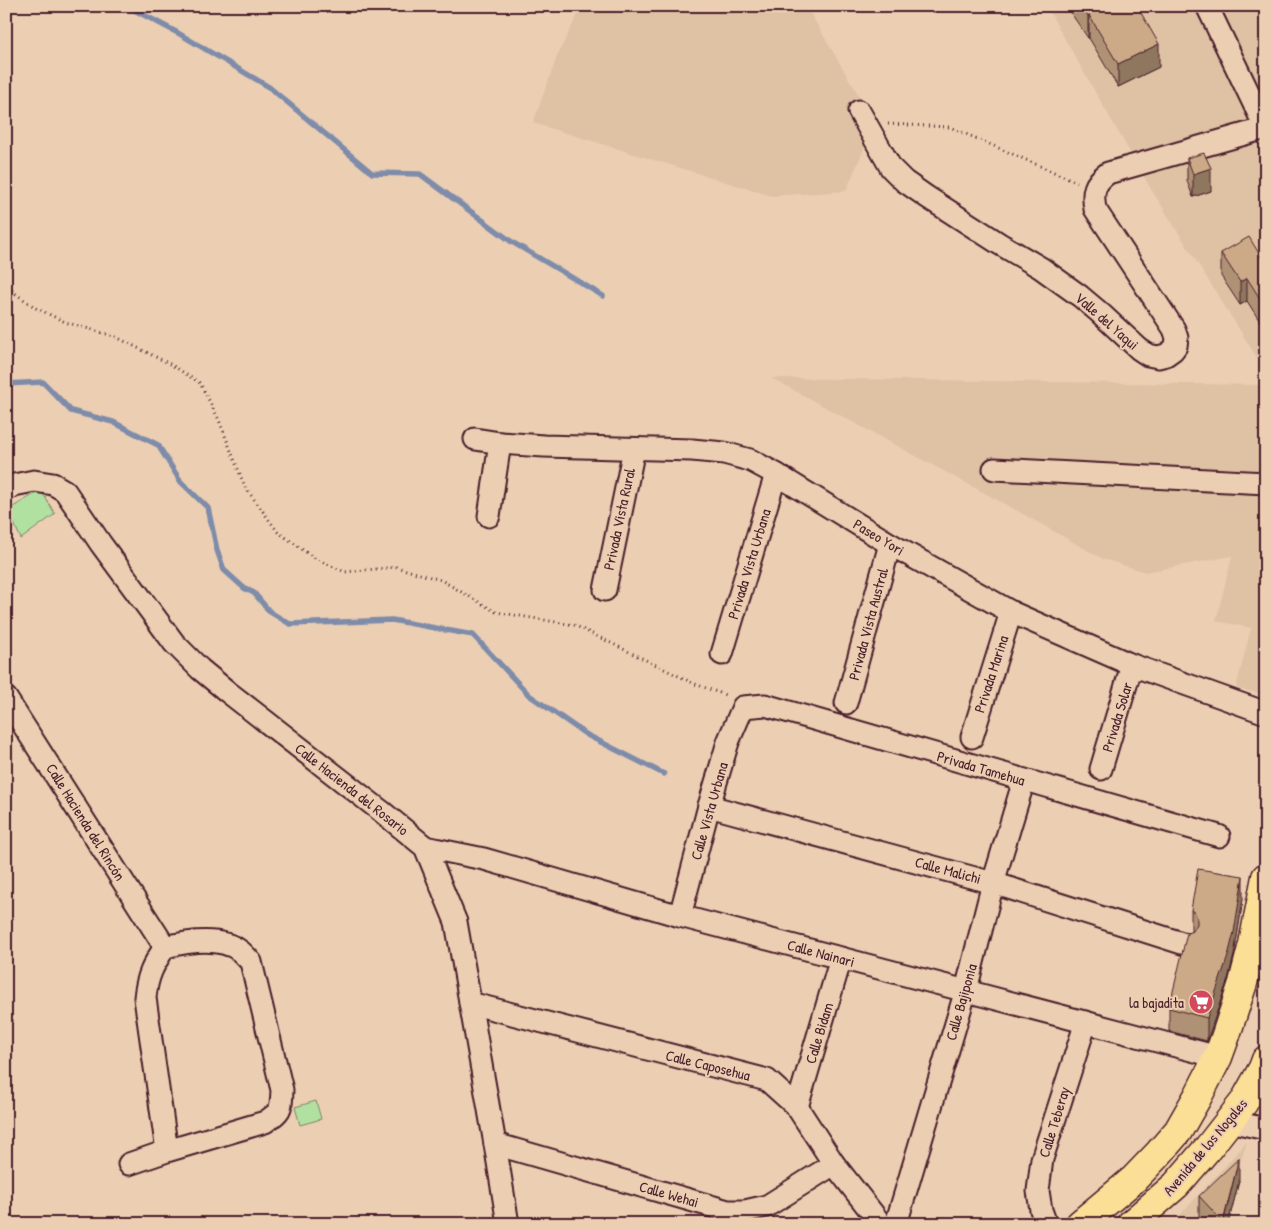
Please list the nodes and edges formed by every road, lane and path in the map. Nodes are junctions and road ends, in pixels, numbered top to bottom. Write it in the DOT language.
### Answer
graph roads {
  1 [pos="1207,6"];
  2 [pos="859,111"];
  3 [pos="884,123"];
  4 [pos="1266,129"];
  5 [pos="1094,190"];
  6 [pos="6,282"];
  7 [pos="475,439"];
  8 [pos="500,443"];
  9 [pos="634,449"];
  10 [pos="994,469"];
  11 [pos="776,474"];
  12 [pos="1266,483"];
  13 [pos="6,490"];
  14 [pos="489,516"];
  15 [pos="890,544"];
  16 [pos="605,590"];
  17 [pos="1011,612"];
  18 [pos="722,654"];
  19 [pos="1132,665"];
  20 [pos="6,698"];
  21 [pos="846,703"];
  22 [pos="743,707"];
  23 [pos="1266,713"];
  24 [pos="972,737"];
  25 [pos="1101,769"];
  26 [pos="1024,780"];
  27 [pos="709,806"];
  28 [pos="1219,836"];
  29 [pos="425,847"];
  30 [pos="1266,878"];
  31 [pos="993,882"];
  32 [pos="680,916"];
  33 [pos="1185,944"];
  34 [pos="165,947"];
  35 [pos="841,958"];
  36 [pos="966,990"];
  37 [pos="470,1003"];
  38 [pos="1086,1022"];
  39 [pos="1218,1057"];
  40 [pos="1265,1068"];
  41 [pos="797,1107"];
  42 [pos="1229,1122"];
  43 [pos="1266,1129"];
  44 [pos="495,1144"];
  45 [pos="167,1150"];
  46 [pos="128,1164"];
  47 [pos="834,1164"];
  48 [pos="508,1224"];
  49 [pos="881,1224"];
  50 [pos="896,1224"];
  51 [pos="1046,1224"];
  52 [pos="1080,1224"];
  53 [pos="1131,1224"];
  1 -- 4 [label="street"];
  2 -- 5 [label="street, Valle del Yaqui"];
  3 -- 5 [label="path"];
  4 -- 5 [label="street"];
  6 -- 22 [label="path"];
  7 -- 8 [label="street, Paseo Yori"];
  8 -- 9 [label="street, Paseo Yori"];
  8 -- 14 [label="street"];
  9 -- 11 [label="street, Paseo Yori"];
  9 -- 16 [label="street, Privada Vista Rural"];
  10 -- 12 [label="street"];
  11 -- 15 [label="street, Paseo Yori"];
  11 -- 18 [label="street, Privada Vista Urbana"];
  13 -- 29 [label="street, Calle Hacienda del Rosario"];
  15 -- 17 [label="street, Paseo Yori"];
  15 -- 21 [label="street, Privada Vista Austral"];
  17 -- 19 [label="street, Paseo Yori"];
  17 -- 24 [label="street, Privada Marina"];
  19 -- 23 [label="street, Paseo Yori"];
  19 -- 25 [label="street, Privada Solar"];
  20 -- 34 [label="street, Calle Hacienda del Rincón"];
  22 -- 26 [label="street, Privada Tamehua"];
  22 -- 27 [label="street, Calle Vista Urbana"];
  26 -- 28 [label="street, Privada Tamehua"];
  26 -- 31 [label="street, Calle Bajiponia"];
  27 -- 31 [label="street, Calle Malichi"];
  27 -- 32 [label="street, Calle Vista Urbana"];
  29 -- 32 [label="street, Calle Nainari"];
  29 -- 37 [label="street, Calle Hacienda del Rosario"];
  30 -- 39 [label="main road, Avenida de los Nogales"];
  31 -- 33 [label="street, Calle Malichi"];
  31 -- 36 [label="street, Calle Bajiponia"];
  32 -- 35 [label="street, Calle Nainari"];
  34 -- 45 [label="street"];
  34 -- 45 [label="street"];
  35 -- 36 [label="street, Calle Nainari"];
  35 -- 41 [label="street, Calle Bidam"];
  36 -- 38 [label="street, Calle Nainari"];
  36 -- 50 [label="street, Calle Bajiponia"];
  37 -- 41 [label="street, Calle Caposehua"];
  37 -- 44 [label="street, Calle Hacienda del Rosario"];
  38 -- 39 [label="street, Calle Nainari"];
  38 -- 51 [label="street, Calle Teberay"];
  39 -- 52 [label="main road, Avenida de los Nogales"];
  40 -- 42 [label="main road, Avenida de los Nogales"];
  41 -- 47 [label="street, Calle Caposehua"];
  42 -- 43 [label="street"];
  42 -- 53 [label="main road, Avenida de los Nogales"];
  44 -- 47 [label="street, Calle Wehai"];
  44 -- 48 [label="street, Calle Hacienda del Rosario"];
  45 -- 46 [label="street"];
  47 -- 49 [label="street, Calle Caposehua"];
}
